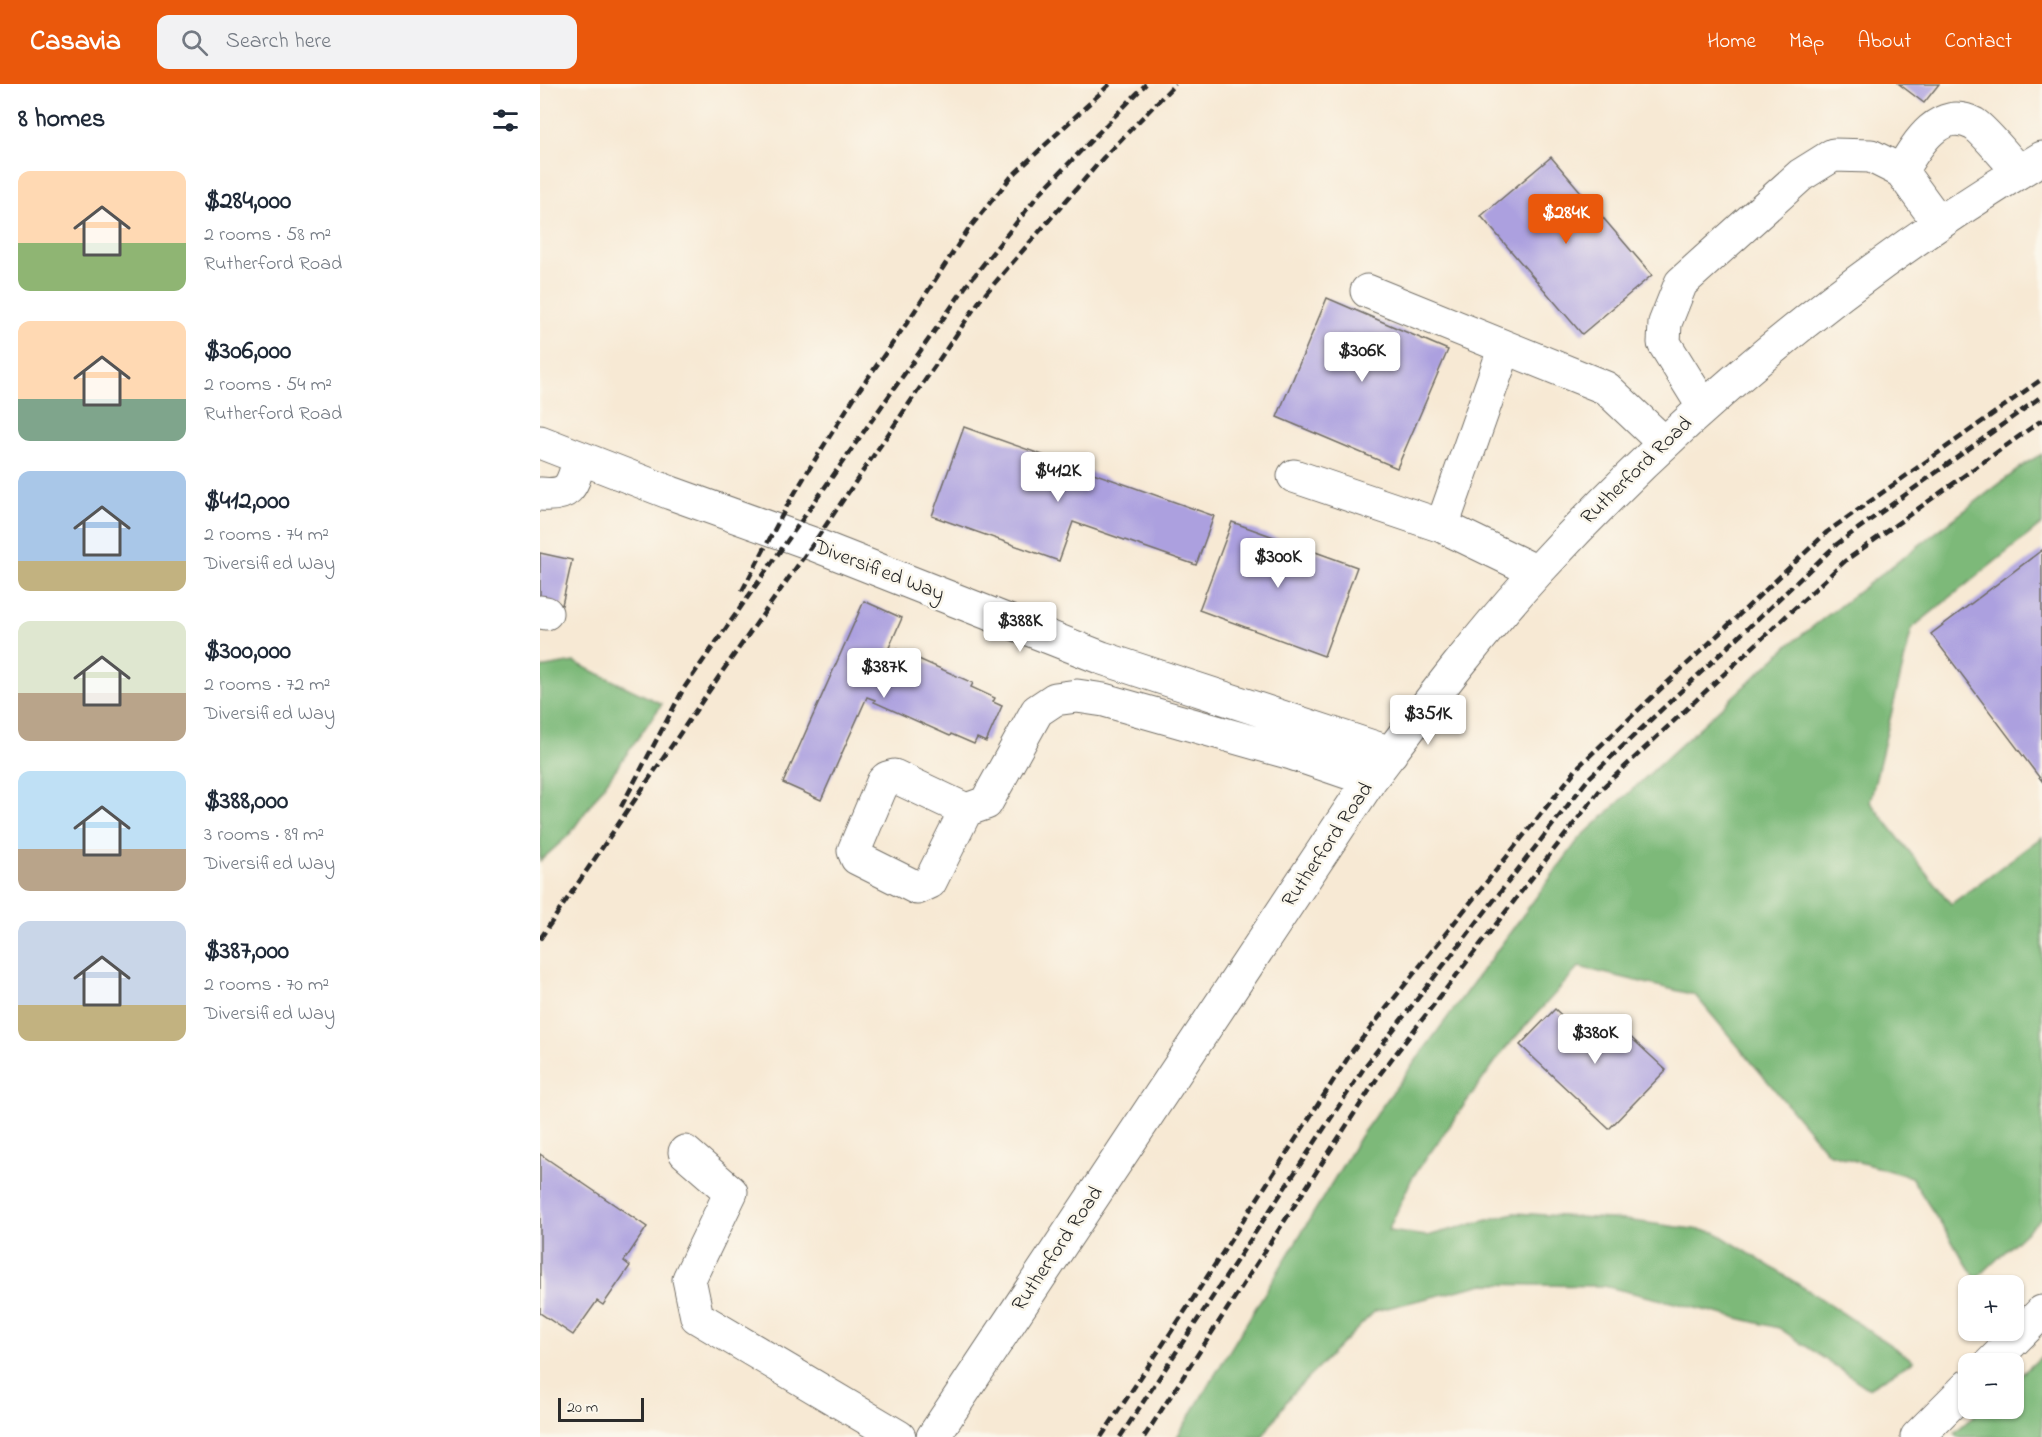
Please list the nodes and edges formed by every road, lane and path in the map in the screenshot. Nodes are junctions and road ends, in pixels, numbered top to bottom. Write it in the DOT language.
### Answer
graph roads {
  1 [pos="2030,165"];
  2 [pos="1901,171"];
  3 [pos="1939,223"];
  4 [pos="1367,291"];
  5 [pos="1505,347"];
  6 [pos="1703,406"];
  7 [pos="540,442"];
  8 [pos="1664,443"];
  9 [pos="580,458"];
  10 [pos="1294,476"];
  11 [pos="540,494"];
  12 [pos="1442,526"];
  13 [pos="1537,572"];
  14 [pos="1391,753"];
  15 [pos="1370,780"];
  16 [pos="966,810"];
  17 [pos="686,1152"];
  18 [pos="2042,1312"];
  19 [pos="2001,1353"];
  20 [pos="1958,1396"];
  21 [pos="899,1437"];
  22 [pos="933,1437"];
  23 [pos="1917,1437"];
  1 -- 2 [label="street"];
  1 -- 3 [label="street, Rutherford Road"];
  2 -- 3 [label="street"];
  2 -- 6 [label="street"];
  3 -- 6 [label="street, Rutherford Road"];
  4 -- 5 [label="street"];
  5 -- 8 [label="street"];
  5 -- 12 [label="street"];
  6 -- 8 [label="street, Rutherford Road"];
  7 -- 9 [label="street, Diversified Way"];
  8 -- 13 [label="street, Rutherford Road"];
  9 -- 11 [label="street"];
  9 -- 14 [label="street, Diversified Way"];
  10 -- 12 [label="street"];
  12 -- 13 [label="street"];
  13 -- 14 [label="street, Rutherford Road"];
  14 -- 15 [label="street, Rutherford Road"];
  15 -- 16 [label="street"];
  15 -- 22 [label="street, Rutherford Road"];
  17 -- 21 [label="street"];
  18 -- 19 [label="street"];
  20 -- 23 [label="street"];
}
